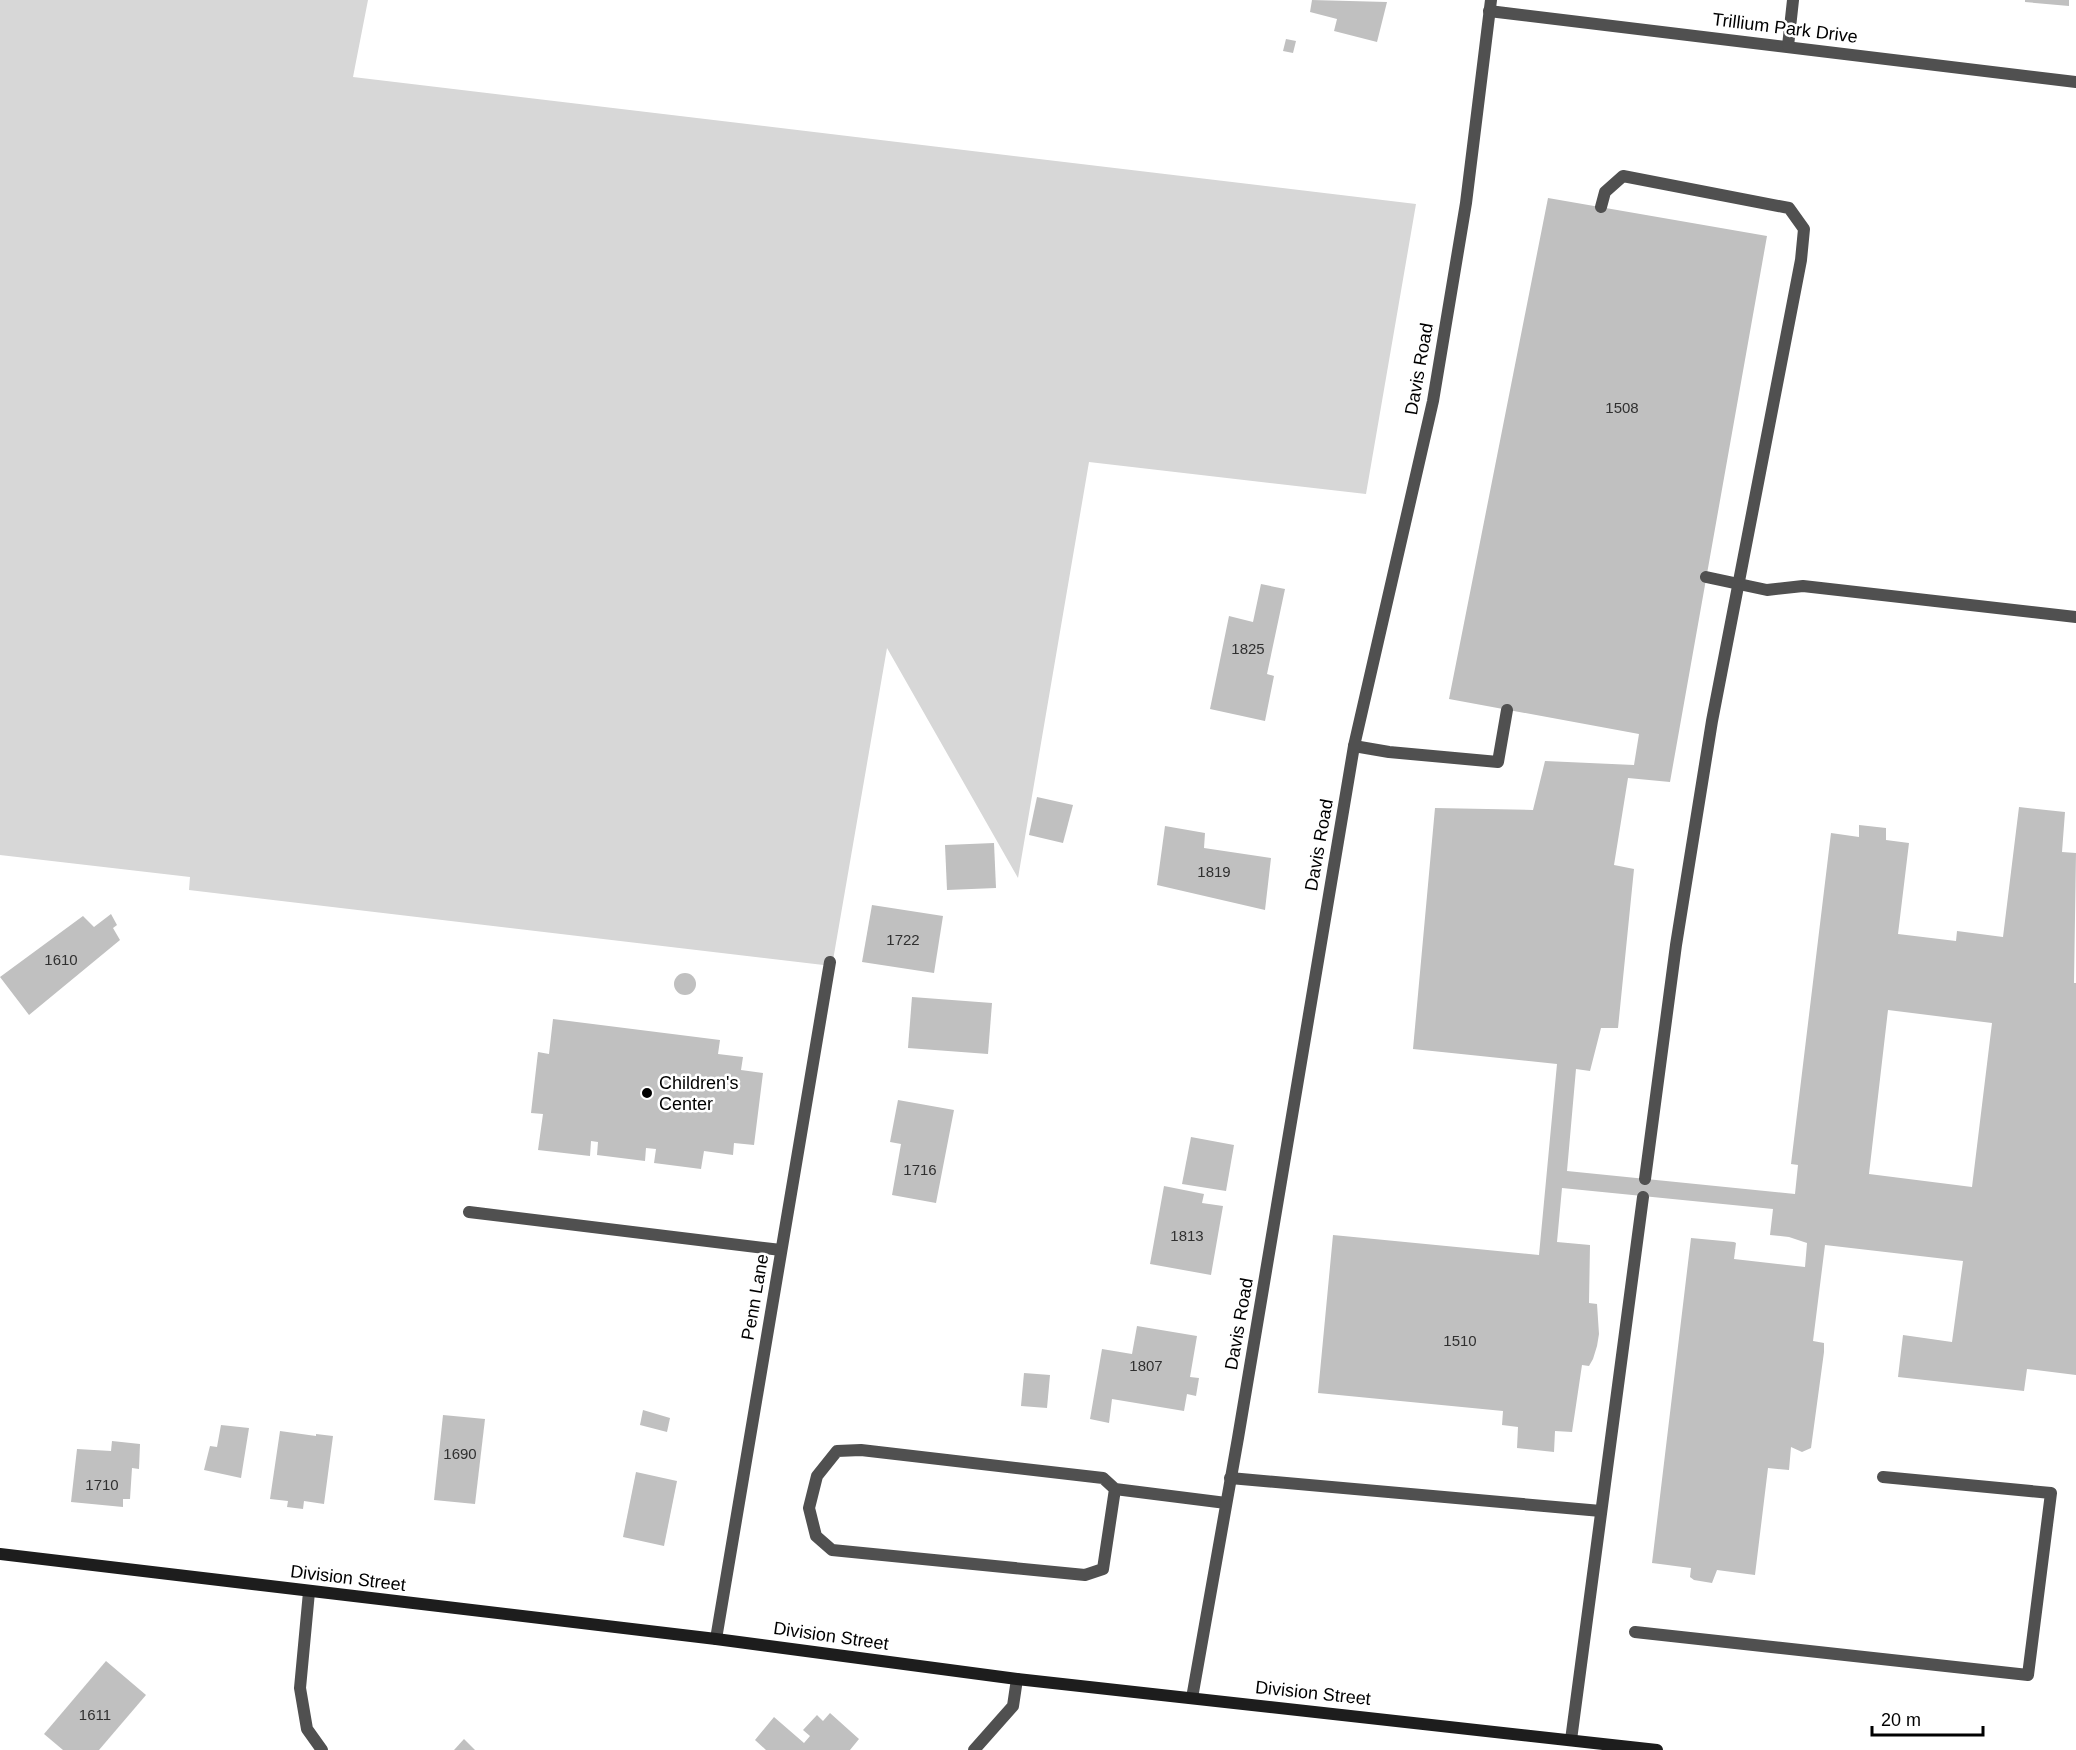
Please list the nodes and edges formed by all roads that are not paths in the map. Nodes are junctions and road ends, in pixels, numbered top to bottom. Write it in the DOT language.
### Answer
graph roads {
  1 [pos="1793,0"];
  2 [pos="1490,5"];
  3 [pos="1788,46"];
  4 [pos="2076,82"];
  5 [pos="1600,207"];
  6 [pos="1707,577"];
  7 [pos="1739,584"];
  8 [pos="2076,617"];
  9 [pos="1507,710"];
  10 [pos="1354,746"];
  11 [pos="830,962"];
  12 [pos="1645,1179"];
  13 [pos="1643,1197"];
  14 [pos="470,1212"];
  15 [pos="781,1250"];
  16 [pos="1882,1477"];
  17 [pos="1230,1478"];
  18 [pos="1115,1489"];
  19 [pos="1226,1503"];
  20 [pos="1601,1511"];
  21 [pos="0,1554"];
  22 [pos="309,1592"];
  23 [pos="1635,1632"];
  24 [pos="716,1639"];
  25 [pos="1017,1679"];
  26 [pos="1192,1698"];
  27 [pos="1571,1740"];
  28 [pos="322,1750"];
  29 [pos="974,1750"];
  30 [pos="1657,1750"];
  1 -- 3 [label="street"];
  2 -- 3 [label="street, Trillium Park Drive"];
  2 -- 10 [label="street, Davis Road"];
  3 -- 4 [label="street, Trillium Park Drive"];
  5 -- 7 [label="street"];
  6 -- 7 [label="street"];
  7 -- 8 [label="street"];
  7 -- 12 [label="street"];
  9 -- 10 [label="street"];
  10 -- 17 [label="street, Davis Road"];
  11 -- 15 [label="street, Penn Lane"];
  13 -- 20 [label="street"];
  14 -- 15 [label="street"];
  15 -- 24 [label="street, Penn Lane"];
  16 -- 23 [label="street"];
  17 -- 19 [label="street, Davis Road"];
  17 -- 20 [label="street"];
  18 -- 18 [label="street"];
  18 -- 19 [label="street"];
  19 -- 26 [label="street, Davis Road"];
  20 -- 27 [label="street"];
  21 -- 22 [label="street, Division Street"];
  22 -- 24 [label="street, Division Street"];
  22 -- 28 [label="street"];
  24 -- 25 [label="street, Division Street"];
  25 -- 26 [label="street, Division Street"];
  25 -- 29 [label="street"];
  26 -- 27 [label="street, Division Street"];
  27 -- 30 [label="street, Division Street"];
}
